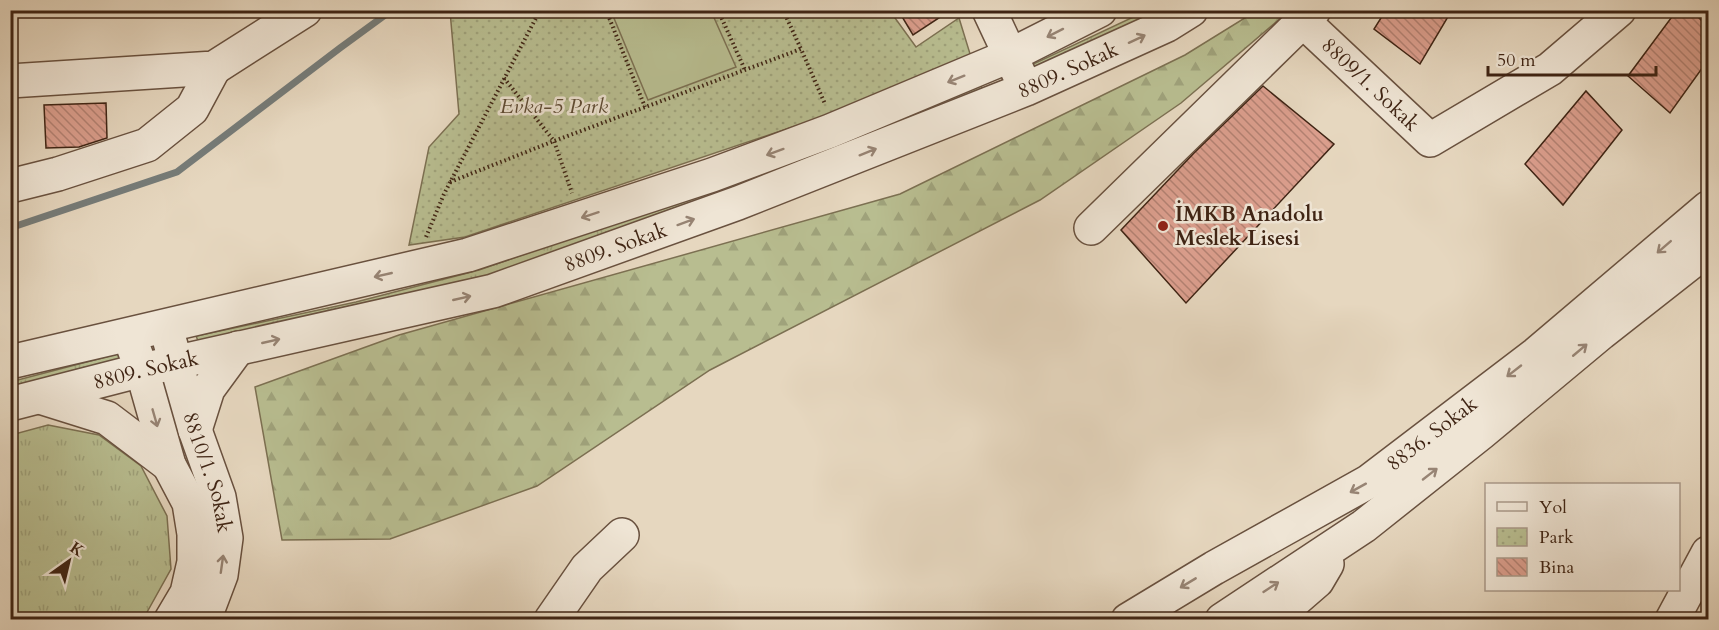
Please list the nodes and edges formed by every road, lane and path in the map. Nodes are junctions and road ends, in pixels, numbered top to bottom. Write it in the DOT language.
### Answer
graph roads {
  1 [pos="305,10"];
  2 [pos="537,10"];
  3 [pos="606,10"];
  4 [pos="718,10"];
  5 [pos="783,10"];
  6 [pos="989,10"];
  7 [pos="1100,10"];
  8 [pos="1191,10"];
  9 [pos="1619,10"];
  10 [pos="1308,15"];
  11 [pos="801,50"];
  12 [pos="1009,56"];
  13 [pos="214,68"];
  14 [pos="745,70"];
  15 [pos="504,78"];
  16 [pos="10,81"];
  17 [pos="1026,89"];
  18 [pos="825,104"];
  19 [pos="645,107"];
  20 [pos="554,141"];
  21 [pos="450,182"];
  22 [pos="10,186"];
  23 [pos="576,202"];
  24 [pos="1708,208"];
  25 [pos="1091,228"];
  26 [pos="426,237"];
  27 [pos="1708,249"];
  28 [pos="165,326"];
  29 [pos="129,334"];
  30 [pos="238,348"];
  31 [pos="10,362"];
  32 [pos="177,362"];
  33 [pos="142,370"];
  34 [pos="25,400"];
  35 [pos="195,430"];
  36 [pos="169,465"];
  37 [pos="622,535"];
  38 [pos="1339,543"];
  39 [pos="1708,553"];
  40 [pos="1708,588"];
  41 [pos="551,619"];
  42 [pos="171,620"];
  43 [pos="204,620"];
  44 [pos="1128,620"];
  45 [pos="1222,620"];
  46 [pos="1272,620"];
  47 [pos="1672,620"];
  48 [pos="1691,620"];
  1 -- 13 [label="street"];
  2 -- 15 [label="path"];
  3 -- 19 [label="path"];
  4 -- 14 [label="path"];
  5 -- 11 [label="path"];
  6 -- 12 [label="street"];
  7 -- 12 [label="street, 8809. Sokak, one-way"];
  17 -- 8 [label="street, 8809. Sokak, one-way"];
  9 -- 10 [label="street, 8809/1. Sokak"];
  10 -- 25 [label="street"];
  11 -- 14 [label="path"];
  11 -- 18 [label="path"];
  12 -- 17 [label="street"];
  12 -- 28 [label="street, 8809. Sokak, one-way"];
  13 -- 16 [label="street"];
  13 -- 22 [label="street"];
  14 -- 19 [label="path"];
  15 -- 20 [label="path"];
  15 -- 21 [label="path"];
  30 -- 17 [label="street, 8809. Sokak, one-way"];
  19 -- 20 [label="path"];
  20 -- 21 [label="path"];
  20 -- 23 [label="path"];
  21 -- 26 [label="path"];
  24 -- 44 [label="street, 8836. Sokak, one-way"];
  38 -- 27 [label="street, one-way"];
  28 -- 29 [label="street, 8809. Sokak"];
  28 -- 32 [label="street, 8810/1. Sokak"];
  29 -- 31 [label="street, 8809. Sokak"];
  29 -- 33 [label="street, 8810/1. Sokak"];
  30 -- 32 [label="street, 8809. Sokak"];
  30 -- 35 [label="street"];
  32 -- 33 [label="street, 8809. Sokak"];
  32 -- 35 [label="street, 8810/1. Sokak"];
  33 -- 34 [label="street, 8809. Sokak"];
  33 -- 36 [label="street, 8810/1. Sokak, one-way"];
  34 -- 36 [label="street"];
  43 -- 35 [label="street, 8810/1. Sokak, one-way"];
  36 -- 42 [label="street, 8810/1. Sokak"];
  37 -- 41 [label="street"];
  45 -- 38 [label="street, one-way"];
  38 -- 46 [label="street"];
  39 -- 47 [label="street"];
  40 -- 48 [label="street"];
}
